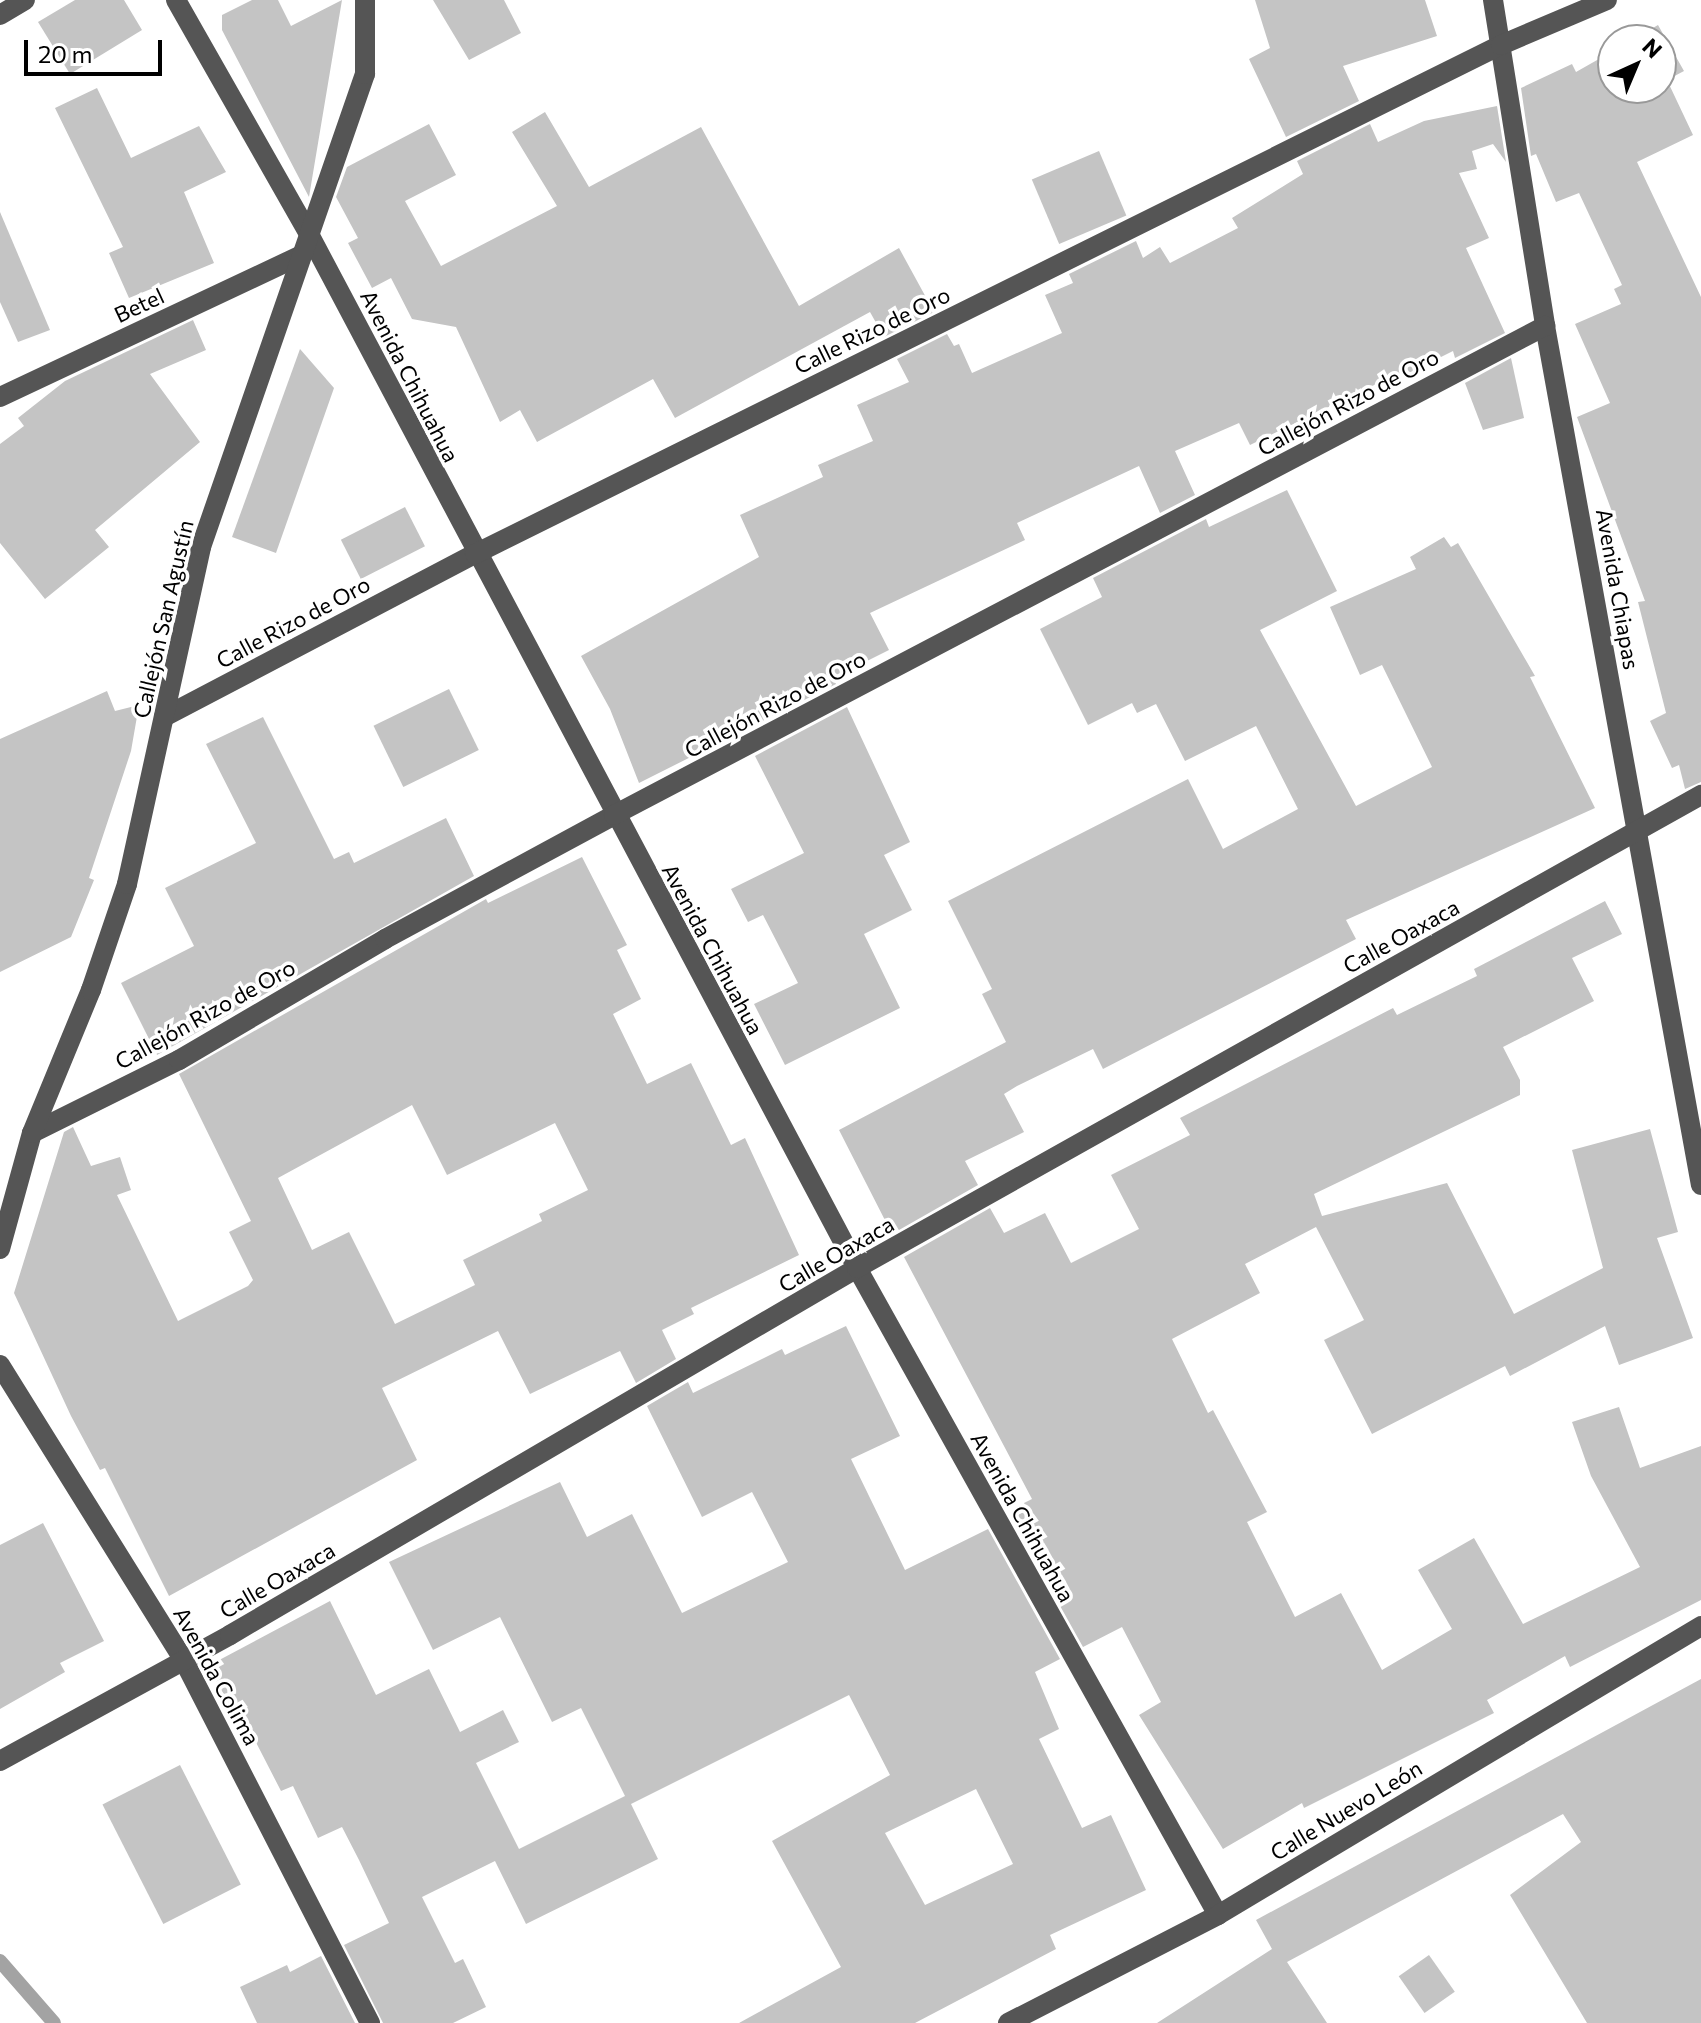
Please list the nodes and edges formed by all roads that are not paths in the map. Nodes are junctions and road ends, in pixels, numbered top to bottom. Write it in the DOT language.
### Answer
graph roads {
  1 [pos="25,0"];
  2 [pos="176,0"];
  3 [pos="365,0"];
  4 [pos="1493,0"];
  5 [pos="1607,0"];
  6 [pos="0,15"];
  7 [pos="1501,45"];
  8 [pos="310,236"];
  9 [pos="299,256"];
  10 [pos="1545,326"];
  11 [pos="0,397"];
  12 [pos="475,554"];
  13 [pos="164,717"];
  14 [pos="1701,795"];
  15 [pos="614,815"];
  16 [pos="1637,831"];
  17 [pos="32,1133"];
  18 [pos="1701,1185"];
  19 [pos="0,1249"];
  20 [pos="857,1268"];
  21 [pos="0,1365"];
  22 [pos="1701,1626"];
  23 [pos="184,1661"];
  24 [pos="0,1761"];
  25 [pos="1218,1915"];
  26 [pos="370,2023"];
  27 [pos="1008,2023"];
  1 -- 6 [label="street"];
  2 -- 8 [label="street, Avenida Chihuahua"];
  3 -- 8 [label="street, Callejón San Agustín"];
  4 -- 7 [label="street, Avenida Chiapas"];
  5 -- 7 [label="street, Calle Rizo de Oro"];
  7 -- 10 [label="street, Avenida Chiapas"];
  7 -- 12 [label="street, Calle Rizo de Oro"];
  8 -- 9 [label="street, Callejón San Agustín"];
  8 -- 12 [label="street, Avenida Chihuahua"];
  9 -- 11 [label="street, Betel"];
  9 -- 13 [label="street, Callejón San Agustín"];
  10 -- 15 [label="street, Callejón Rizo de Oro"];
  10 -- 16 [label="street, Avenida Chiapas"];
  12 -- 13 [label="street, Calle Rizo de Oro"];
  12 -- 15 [label="street, Avenida Chihuahua"];
  13 -- 17 [label="street, Callejón San Agustín"];
  14 -- 16 [label="street, Calle Oaxaca"];
  15 -- 17 [label="street, Callejón Rizo de Oro"];
  15 -- 20 [label="street, Avenida Chihuahua"];
  16 -- 18 [label="street, Avenida Chiapas"];
  16 -- 20 [label="street, Calle Oaxaca"];
  17 -- 19 [label="street, Callejón San Agustín"];
  20 -- 23 [label="street, Calle Oaxaca"];
  20 -- 25 [label="street, Avenida Chihuahua"];
  21 -- 23 [label="street, Avenida Colima"];
  22 -- 25 [label="street, Calle Nuevo León"];
  23 -- 24 [label="street, Calle Oaxaca"];
  23 -- 26 [label="street, Avenida Colima"];
  25 -- 27 [label="street, Calle Nuevo León"];
}
